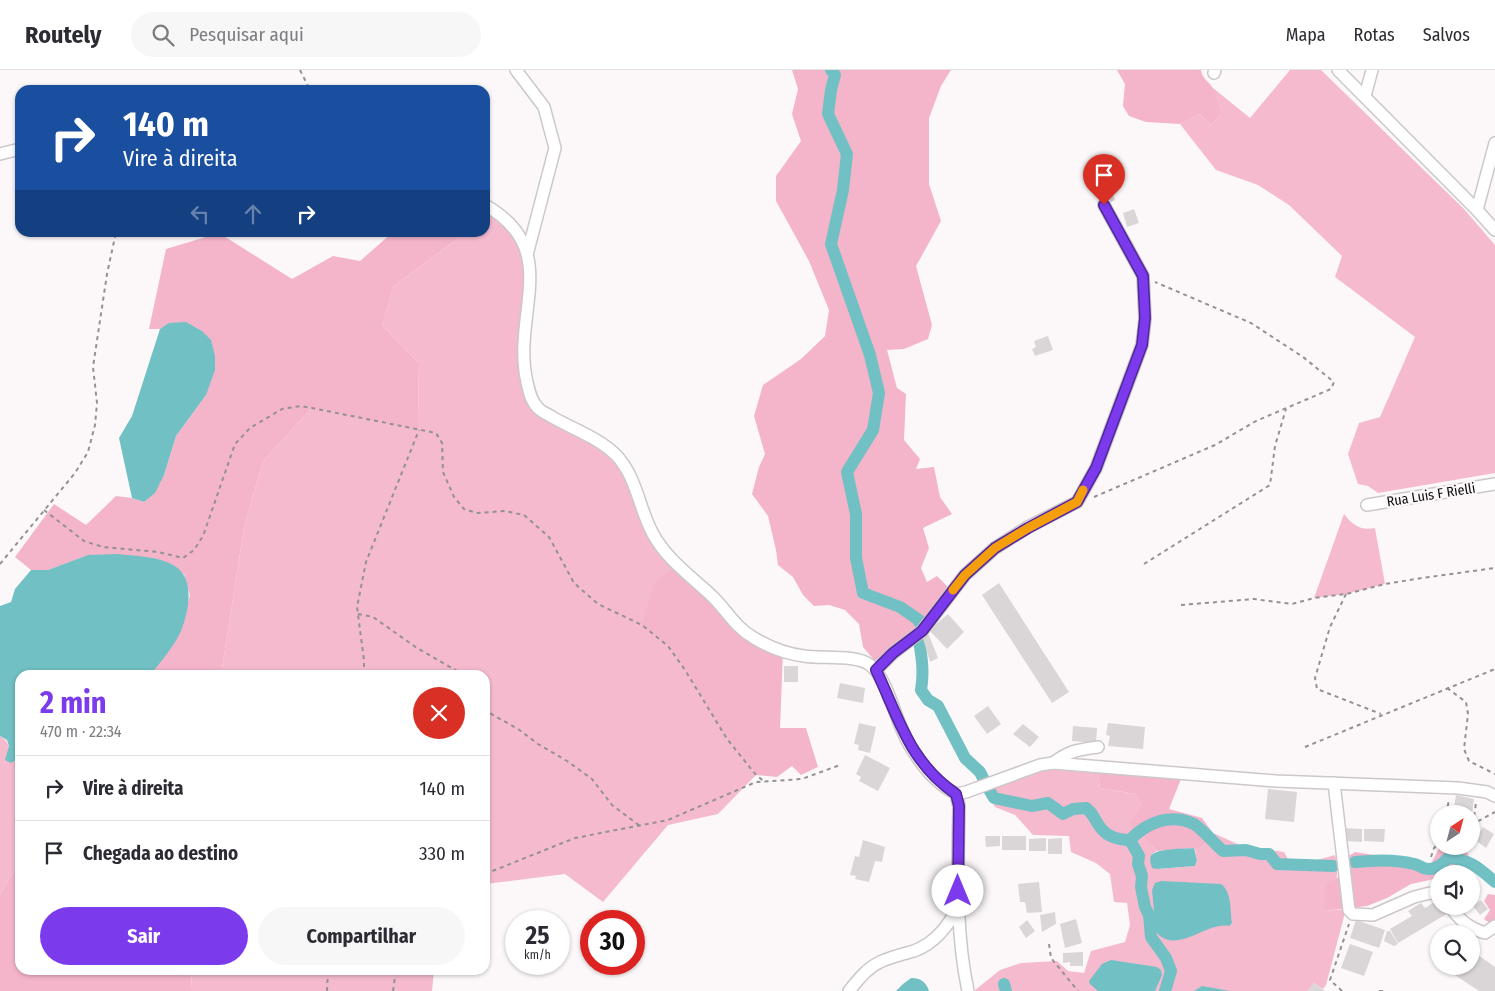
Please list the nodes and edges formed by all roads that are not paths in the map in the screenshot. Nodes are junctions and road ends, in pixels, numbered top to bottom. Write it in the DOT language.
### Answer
graph roads {
  1 [pos="516,70"];
  2 [pos="1338,70"];
  3 [pos="1372,70"];
  4 [pos="1365,96"];
  5 [pos="1495,143"];
  6 [pos="15,150"];
  7 [pos="0,154"];
  8 [pos="1104,205"];
  9 [pos="490,208"];
  10 [pos="1477,210"];
  11 [pos="1495,230"];
  12 [pos="528,251"];
  13 [pos="1495,484"];
  14 [pos="1367,505"];
  15 [pos="876,670"];
  16 [pos="1098,747"];
  17 [pos="1053,763"];
  18 [pos="1334,783"];
  19 [pos="956,794"];
  20 [pos="1495,796"];
  21 [pos="1430,893"];
  22 [pos="958,908"];
  23 [pos="1456,915"];
  24 [pos="1495,926"];
  25 [pos="849,991"];
  26 [pos="968,991"];
  1 -- 12 [label="street"];
  2 -- 4 [label="street"];
  3 -- 4 [label="street"];
  4 -- 10 [label="street"];
  5 -- 10 [label="street"];
  6 -- 7 [label="street"];
  8 -- 15 [label="street"];
  9 -- 12 [label="street"];
  10 -- 11 [label="street"];
  12 -- 15 [label="street"];
  13 -- 14 [label="street, Rua Luis F Rielli"];
  15 -- 19 [label="street"];
  16 -- 17 [label="street"];
  17 -- 18 [label="street"];
  17 -- 19 [label="street"];
  18 -- 20 [label="street"];
  18 -- 21 [label="street"];
  19 -- 22 [label="street"];
  22 -- 25 [label="street"];
  22 -- 26 [label="street"];
  23 -- 24 [label="street"];
}
